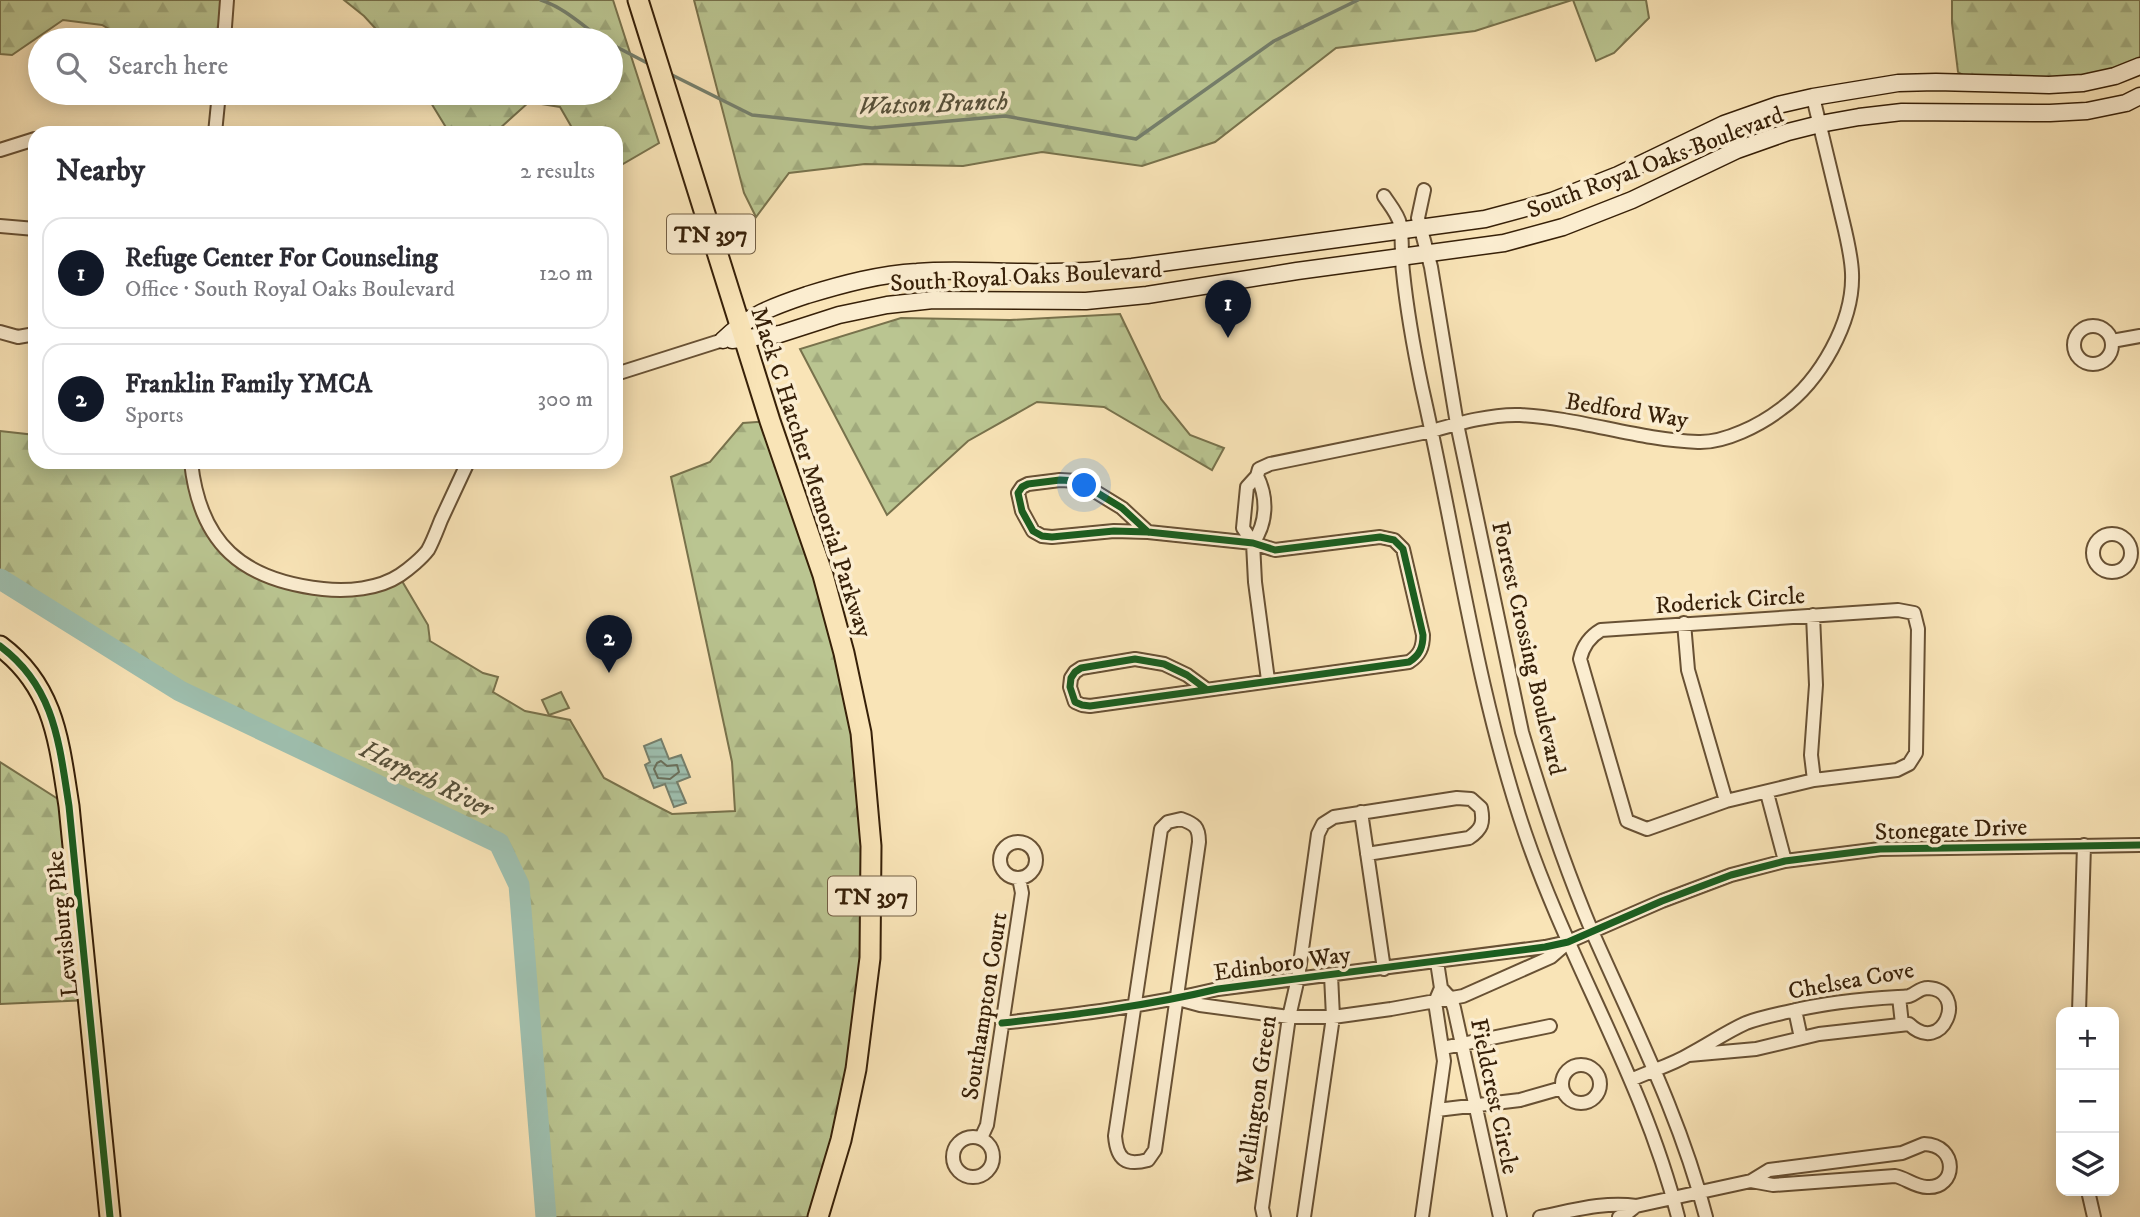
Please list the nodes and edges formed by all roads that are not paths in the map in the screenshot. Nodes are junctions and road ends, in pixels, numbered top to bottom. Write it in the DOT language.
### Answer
graph roads {
  1 [pos="228,0"];
  2 [pos="638,0"];
  3 [pos="225,28"];
  4 [pos="2140,66"];
  5 [pos="2140,96"];
  6 [pos="1813,97"];
  7 [pos="218,105"];
  8 [pos="1820,124"];
  9 [pos="216,126"];
  10 [pos="28,141"];
  11 [pos="0,150"];
  12 [pos="1424,190"];
  13 [pos="1384,196"];
  14 [pos="0,226"];
  15 [pos="28,228"];
  16 [pos="1421,228"];
  17 [pos="1400,231"];
  18 [pos="1427,254"];
  19 [pos="1401,257"];
  20 [pos="0,332"];
  21 [pos="742,332"];
  22 [pos="2140,336"];
  23 [pos="28,337"];
  24 [pos="723,340"];
  25 [pos="2112,341"];
  26 [pos="623,372"];
  27 [pos="1457,424"];
  28 [pos="1432,431"];
  29 [pos="192,469"];
  30 [pos="465,469"];
  31 [pos="1257,477"];
  32 [pos="1148,532"];
  33 [pos="1253,542"];
  34 [pos="1813,615"];
  35 [pos="1684,624"];
  36 [pos="0,646"];
  37 [pos="1268,680"];
  38 [pos="1206,690"];
  39 [pos="1814,780"];
  40 [pos="1768,793"];
  41 [pos="1726,802"];
  42 [pos="1361,812"];
  43 [pos="2084,845"];
  44 [pos="2140,845"];
  45 [pos="1367,854"];
  46 [pos="1785,861"];
  47 [pos="1020,878"];
  48 [pos="1592,931"];
  49 [pos="1568,942"];
  50 [pos="1437,962"];
  51 [pos="1384,969"];
  52 [pos="1331,975"];
  53 [pos="1297,978"];
  54 [pos="1441,988"];
  55 [pos="1899,997"];
  56 [pos="1177,999"];
  57 [pos="1451,999"];
  58 [pos="1435,1002"];
  59 [pos="1134,1006"];
  60 [pos="2079,1007"];
  61 [pos="1795,1010"];
  62 [pos="1289,1017"];
  63 [pos="1333,1017"];
  64 [pos="1002,1023"];
  65 [pos="1902,1024"];
  66 [pos="1550,1026"];
  67 [pos="1801,1038"];
  68 [pos="1462,1044"];
  69 [pos="1443,1048"];
  70 [pos="1689,1055"];
  71 [pos="1655,1069"];
  72 [pos="1632,1080"];
  73 [pos="1562,1088"];
  74 [pos="1476,1106"];
  75 [pos="1437,1110"];
  76 [pos="981,1138"];
  77 [pos="1902,1153"];
  78 [pos="1903,1177"];
  79 [pos="1751,1181"];
  80 [pos="1699,1192"];
  81 [pos="2089,1196"];
  82 [pos="1673,1197"];
  83 [pos="1636,1206"];
  84 [pos="110,1217"];
  85 [pos="818,1217"];
  86 [pos="1264,1217"];
  87 [pos="1304,1217"];
  88 [pos="1422,1217"];
  89 [pos="1500,1217"];
  90 [pos="1540,1217"];
  91 [pos="1619,1217"];
  92 [pos="1678,1217"];
  93 [pos="1706,1217"];
  94 [pos="2094,1217"];
  1 -- 3 [label="street"];
  2 -- 21 [label="main road, Mack C Hatcher Memorial Parkway / TN 397"];
  4 -- 6 [label="main road, South Royal Oaks Boulevard"];
  5 -- 8 [label="main road, South Royal Oaks Boulevard"];
  6 -- 8 [label="street, Bedford Way"];
  6 -- 16 [label="main road, South Royal Oaks Boulevard"];
  7 -- 9 [label="street"];
  8 -- 18 [label="main road, South Royal Oaks Boulevard"];
  8 -- 27 [label="street, Bedford Way"];
  10 -- 11 [label="street"];
  12 -- 16 [label="street, Forrest Crossing Boulevard"];
  13 -- 17 [label="street, Forrest Crossing Boulevard"];
  14 -- 15 [label="street"];
  16 -- 17 [label="main road, South Royal Oaks Boulevard"];
  16 -- 18 [label="street, Forrest Crossing Boulevard"];
  17 -- 19 [label="street, Forrest Crossing Boulevard"];
  17 -- 21 [label="main road, South Royal Oaks Boulevard"];
  18 -- 19 [label="main road, South Royal Oaks Boulevard"];
  18 -- 27 [label="street, Forrest Crossing Boulevard"];
  19 -- 21 [label="main road, South Royal Oaks Boulevard"];
  19 -- 28 [label="street, Forrest Crossing Boulevard"];
  20 -- 23 [label="street"];
  21 -- 24 [label="main road, South Royal Oaks Boulevard"];
  21 -- 85 [label="main road, Mack C Hatcher Memorial Parkway / TN 397"];
  22 -- 25 [label="street"];
  24 -- 26 [label="street"];
  27 -- 28 [label="street, Bedford Way"];
  27 -- 48 [label="street, Forrest Crossing Boulevard"];
  28 -- 31 [label="street, Bedford Way"];
  28 -- 49 [label="street, Forrest Crossing Boulevard"];
  29 -- 30 [label="street"];
  31 -- 33 [label="street"];
  31 -- 33 [label="street"];
  32 -- 32 [label="street"];
  32 -- 33 [label="street"];
  33 -- 37 [label="street"];
  33 -- 37 [label="street"];
  34 -- 35 [label="street, Roderick Circle"];
  34 -- 39 [label="street"];
  34 -- 39 [label="street, Roderick Circle"];
  35 -- 41 [label="street"];
  35 -- 41 [label="street, Roderick Circle"];
  36 -- 84 [label="main road, Lewisburg Pike"];
  37 -- 38 [label="street"];
  38 -- 38 [label="street"];
  39 -- 40 [label="street, Roderick Circle"];
  40 -- 41 [label="street, Roderick Circle"];
  40 -- 46 [label="street"];
  42 -- 45 [label="street"];
  42 -- 45 [label="street, Wellington Green"];
  42 -- 53 [label="street, Wellington Green"];
  43 -- 44 [label="street, Stonegate Drive"];
  43 -- 46 [label="street, Stonegate Drive"];
  43 -- 60 [label="street"];
  45 -- 51 [label="street"];
  46 -- 48 [label="street, Stonegate Drive"];
  47 -- 64 [label="street, Southampton Court"];
  48 -- 49 [label="street, Stonegate Drive"];
  48 -- 71 [label="street, Forrest Crossing Boulevard"];
  49 -- 50 [label="street, Edinboro Way"];
  49 -- 57 [label="street, Edinboro Way"];
  49 -- 72 [label="street, Forrest Crossing Boulevard"];
  50 -- 51 [label="street, Edinboro Way"];
  50 -- 54 [label="street"];
  51 -- 52 [label="street, Edinboro Way"];
  52 -- 53 [label="street, Edinboro Way"];
  52 -- 63 [label="street"];
  53 -- 56 [label="street, Edinboro Way"];
  53 -- 62 [label="street, Wellington Green"];
  54 -- 57 [label="street, Fieldcrest Circle"];
  54 -- 58 [label="street, Fieldcrest Circle"];
  55 -- 61 [label="street, Chelsea Cove"];
  55 -- 65 [label="street"];
  55 -- 65 [label="street, Chelsea Cove"];
  56 -- 59 [label="street, Edinboro Way"];
  56 -- 59 [label="street"];
  56 -- 59 [label="street"];
  56 -- 62 [label="street, Edinboro Way"];
  57 -- 58 [label="street, Edinboro Way"];
  57 -- 68 [label="street, Fieldcrest Circle"];
  58 -- 63 [label="street, Edinboro Way"];
  58 -- 69 [label="street, Fieldcrest Circle"];
  59 -- 64 [label="street, Edinboro Way"];
  61 -- 67 [label="street"];
  61 -- 70 [label="street, Chelsea Cove"];
  62 -- 63 [label="street, Edinboro Way"];
  62 -- 86 [label="street, Wellington Green"];
  63 -- 87 [label="street"];
  64 -- 76 [label="street, Southampton Court"];
  65 -- 67 [label="street, Chelsea Cove"];
  66 -- 68 [label="street"];
  67 -- 70 [label="street, Chelsea Cove"];
  68 -- 69 [label="street"];
  68 -- 74 [label="street, Fieldcrest Circle"];
  69 -- 75 [label="street, Fieldcrest Circle"];
  70 -- 71 [label="street, Chelsea Cove"];
  71 -- 72 [label="street, Chelsea Cove"];
  71 -- 80 [label="street, Forrest Crossing Boulevard"];
  72 -- 82 [label="street, Forrest Crossing Boulevard"];
  73 -- 74 [label="street"];
  74 -- 75 [label="street"];
  74 -- 89 [label="street, Fieldcrest Circle"];
  75 -- 88 [label="street, Fieldcrest Circle"];
  77 -- 78 [label="street"];
  77 -- 78 [label="street"];
  77 -- 79 [label="street"];
  78 -- 79 [label="street"];
  79 -- 80 [label="street"];
  80 -- 82 [label="street"];
  80 -- 93 [label="street, Forrest Crossing Boulevard"];
  81 -- 94 [label="street"];
  82 -- 83 [label="street"];
  82 -- 92 [label="street, Forrest Crossing Boulevard"];
  83 -- 90 [label="street"];
  83 -- 91 [label="street"];
}
